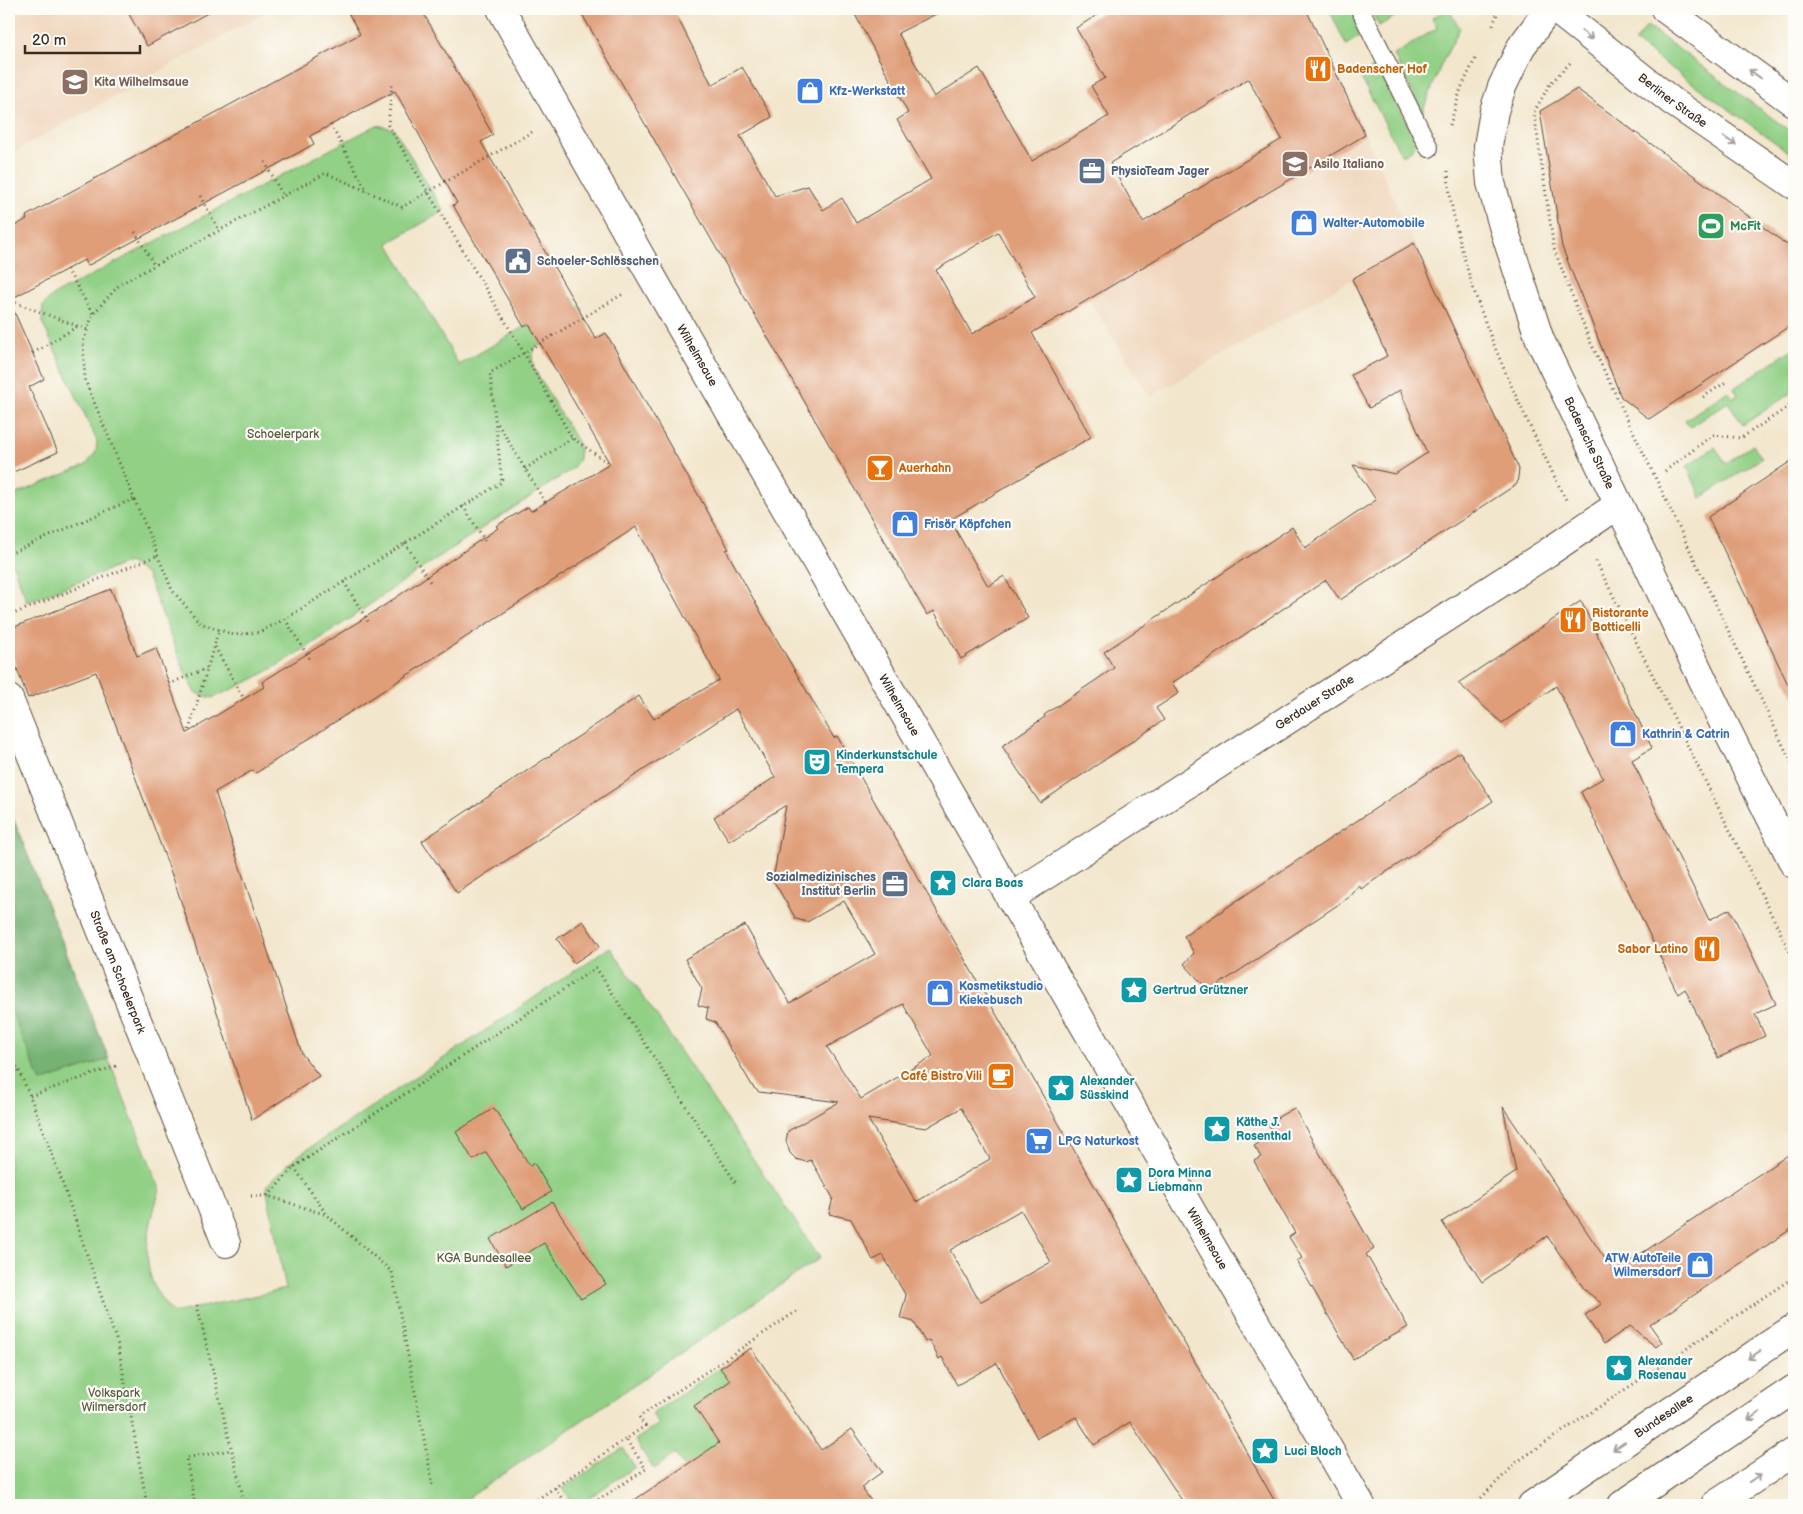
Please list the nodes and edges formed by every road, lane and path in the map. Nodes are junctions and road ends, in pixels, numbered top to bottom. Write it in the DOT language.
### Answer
graph roads {
  1 [pos="501,9"];
  2 [pos="1360,9"];
  3 [pos="1549,9"];
  4 [pos="1555,9"];
  5 [pos="1665,9"];
  6 [pos="1550,84"];
  7 [pos="392,85"];
  8 [pos="1794,103"];
  9 [pos="560,116"];
  10 [pos="332,125"];
  11 [pos="1430,148"];
  12 [pos="265,162"];
  13 [pos="1794,185"];
  14 [pos="367,192"];
  15 [pos="428,192"];
  16 [pos="200,196"];
  17 [pos="283,196"];
  18 [pos="219,230"];
  19 [pos="135,232"];
  20 [pos="154,265"];
  21 [pos="68,269"];
  22 [pos="652,277"];
  23 [pos="11,301"];
  24 [pos="93,314"];
  25 [pos="78,326"];
  26 [pos="88,330"];
  27 [pos="524,352"];
  28 [pos="33,353"];
  29 [pos="1726,382"];
  30 [pos="1703,397"];
  31 [pos="1794,404"];
  32 [pos="497,424"];
  33 [pos="572,438"];
  34 [pos="610,464"];
  35 [pos="525,469"];
  36 [pos="1665,471"];
  37 [pos="133,499"];
  38 [pos="545,502"];
  39 [pos="1618,505"];
  40 [pos="463,506"];
  41 [pos="405,542"];
  42 [pos="487,544"];
  43 [pos="1592,553"];
  44 [pos="9,554"];
  45 [pos="156,556"];
  46 [pos="344,582"];
  47 [pos="430,582"];
  48 [pos="12,615"];
  49 [pos="285,619"];
  50 [pos="370,623"];
  51 [pos="219,629"];
  52 [pos="214,646"];
  53 [pos="311,661"];
  54 [pos="208,668"];
  55 [pos="169,684"];
  56 [pos="9,699"];
  57 [pos="244,699"];
  58 [pos="189,730"];
  59 [pos="1794,768"];
  60 [pos="1794,864"];
  61 [pos="1010,898"];
  62 [pos="1794,960"];
  63 [pos="9,1048"];
  64 [pos="124,1063"];
  65 [pos="30,1096"];
  66 [pos="294,1167"];
  67 [pos="737,1185"];
  68 [pos="251,1196"];
  69 [pos="268,1196"];
  70 [pos="327,1215"];
  71 [pos="226,1243"];
  72 [pos="1794,1277"];
  73 [pos="196,1305"];
  74 [pos="800,1309"];
  75 [pos="1794,1328"];
  76 [pos="1794,1389"];
  77 [pos="626,1439"];
  78 [pos="232,1450"];
  79 [pos="1794,1452"];
  80 [pos="432,1486"];
  81 [pos="555,1488"];
  82 [pos="147,1505"];
  83 [pos="195,1505"];
  84 [pos="245,1505"];
  85 [pos="529,1505"];
  86 [pos="566,1505"];
  87 [pos="590,1505"];
  88 [pos="1361,1505"];
  89 [pos="1474,1505"];
  90 [pos="1532,1505"];
  91 [pos="1622,1505"];
  92 [pos="1715,1505"];
  1 -- 9 [label="street, Wilhelmsaue"];
  2 -- 11 [label="lane"];
  3 -- 39 [label="street, Badensche Straße"];
  4 -- 13 [label="street, Berliner Straße, one-way"];
  8 -- 5 [label="street, one-way"];
  6 -- 59 [label="path"];
  7 -- 15 [label="path"];
  9 -- 15 [label="path"];
  9 -- 22 [label="street, Wilhelmsaue"];
  10 -- 14 [label="path"];
  12 -- 17 [label="path"];
  14 -- 15 [label="path"];
  14 -- 17 [label="path"];
  15 -- 27 [label="path"];
  16 -- 18 [label="path"];
  17 -- 18 [label="path"];
  18 -- 20 [label="path"];
  19 -- 20 [label="path"];
  20 -- 24 [label="path"];
  21 -- 24 [label="path"];
  22 -- 27 [label="path"];
  22 -- 61 [label="street, Wilhelmsaue"];
  23 -- 25 [label="path"];
  24 -- 26 [label="path"];
  25 -- 26 [label="path"];
  25 -- 28 [label="path"];
  26 -- 37 [label="path"];
  27 -- 32 [label="path"];
  27 -- 33 [label="path"];
  29 -- 30 [label="path"];
  31 -- 36 [label="path"];
  32 -- 35 [label="path"];
  32 -- 40 [label="path"];
  33 -- 34 [label="path"];
  33 -- 35 [label="path"];
  35 -- 38 [label="path"];
  37 -- 44 [label="path"];
  37 -- 45 [label="path"];
  39 -- 60 [label="street, Badensche Straße"];
  39 -- 61 [label="street, Gerdauer Straße"];
  40 -- 41 [label="path"];
  40 -- 42 [label="path"];
  41 -- 46 [label="path"];
  41 -- 47 [label="path"];
  43 -- 62 [label="path"];
  45 -- 48 [label="path"];
  45 -- 51 [label="path"];
  46 -- 49 [label="path"];
  46 -- 50 [label="path"];
  49 -- 51 [label="path"];
  49 -- 53 [label="path"];
  51 -- 52 [label="path"];
  52 -- 54 [label="path"];
  52 -- 57 [label="path"];
  54 -- 55 [label="path"];
  54 -- 58 [label="path"];
  56 -- 71 [label="street, Straße am Schoelerpark"];
  61 -- 88 [label="street, Wilhelmsaue"];
  63 -- 65 [label="path"];
  64 -- 65 [label="path"];
  65 -- 82 [label="path"];
  66 -- 67 [label="path"];
  66 -- 69 [label="path"];
  66 -- 70 [label="path"];
  68 -- 69 [label="path"];
  69 -- 70 [label="path"];
  70 -- 80 [label="path"];
  72 -- 89 [label="path"];
  73 -- 78 [label="path"];
  74 -- 77 [label="path"];
  75 -- 90 [label="street, Bundesallee, one-way"];
  76 -- 91 [label="street, one-way"];
  77 -- 81 [label="path"];
  77 -- 87 [label="path"];
  78 -- 83 [label="path"];
  78 -- 84 [label="path"];
  92 -- 79 [label="street, one-way"];
  81 -- 85 [label="path"];
  81 -- 86 [label="path"];
}
